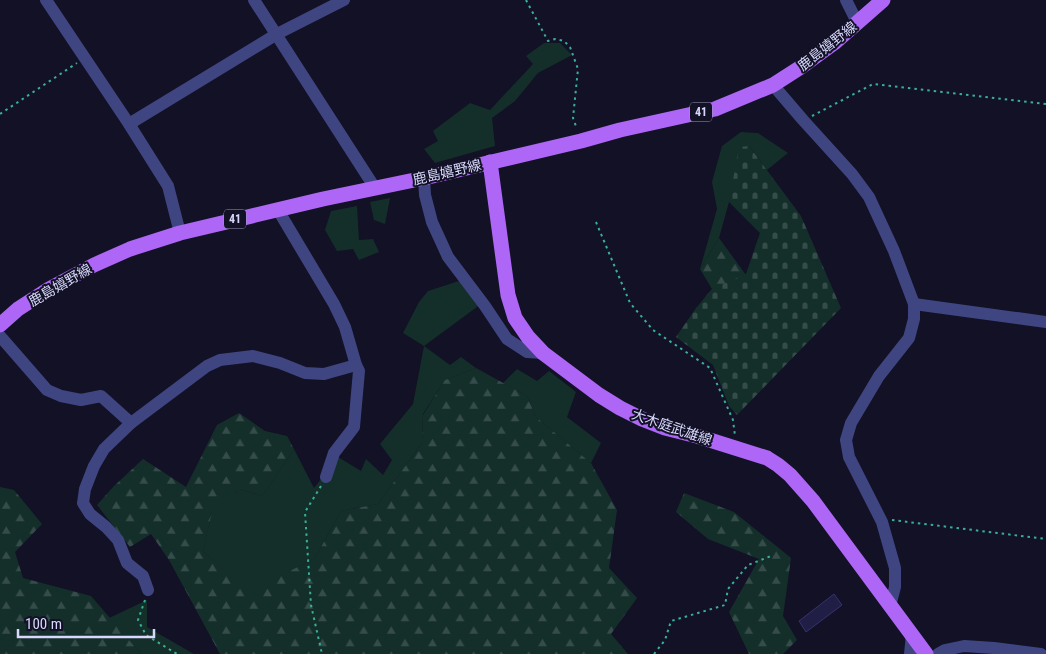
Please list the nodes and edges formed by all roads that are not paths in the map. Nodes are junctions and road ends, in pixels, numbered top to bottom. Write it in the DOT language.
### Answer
graph roads {
  1 [pos="46,0"];
  2 [pos="254,0"];
  3 [pos="344,0"];
  4 [pos="846,0"];
  5 [pos="883,0"];
  6 [pos="857,22"];
  7 [pos="277,34"];
  8 [pos="773,85"];
  9 [pos="129,124"];
  10 [pos="490,162"];
  11 [pos="424,178"];
  12 [pos="375,188"];
  13 [pos="278,210"];
  14 [pos="180,233"];
  15 [pos="914,304"];
  16 [pos="1046,322"];
  17 [pos="0,325"];
  18 [pos="0,336"];
  19 [pos="543,353"];
  20 [pos="356,365"];
  21 [pos="131,423"];
  22 [pos="326,477"];
  23 [pos="148,590"];
  24 [pos="890,606"];
  25 [pos="912,634"];
  26 [pos="910,654"];
  27 [pos="926,654"];
  28 [pos="938,654"];
  29 [pos="1041,654"];
  1 -- 9 [label="street"];
  2 -- 7 [label="street"];
  3 -- 7 [label="street"];
  4 -- 6 [label="street"];
  5 -- 6 [label="main road, 鹿島嬉野線 / 41"];
  6 -- 8 [label="main road, 鹿島嬉野線 / 41"];
  7 -- 9 [label="street"];
  7 -- 12 [label="street"];
  8 -- 10 [label="main road, 鹿島嬉野線 / 41"];
  8 -- 15 [label="street"];
  9 -- 14 [label="street"];
  10 -- 11 [label="main road, 鹿島嬉野線 / 41"];
  10 -- 19 [label="main road, 大木庭武雄線"];
  11 -- 12 [label="main road, 鹿島嬉野線 / 41"];
  11 -- 19 [label="street"];
  12 -- 13 [label="main road, 鹿島嬉野線 / 41"];
  13 -- 14 [label="main road, 鹿島嬉野線 / 41"];
  13 -- 20 [label="street"];
  14 -- 17 [label="main road, 鹿島嬉野線 / 41"];
  15 -- 16 [label="street"];
  15 -- 24 [label="street"];
  18 -- 21 [label="street"];
  19 -- 24 [label="main road, 大木庭武雄線"];
  20 -- 21 [label="street"];
  20 -- 22 [label="street"];
  21 -- 23 [label="street"];
  24 -- 25 [label="main road, 大木庭武雄線"];
  25 -- 26 [label="street"];
  25 -- 27 [label="main road, 大木庭武雄線"];
  28 -- 29 [label="street"];
}
